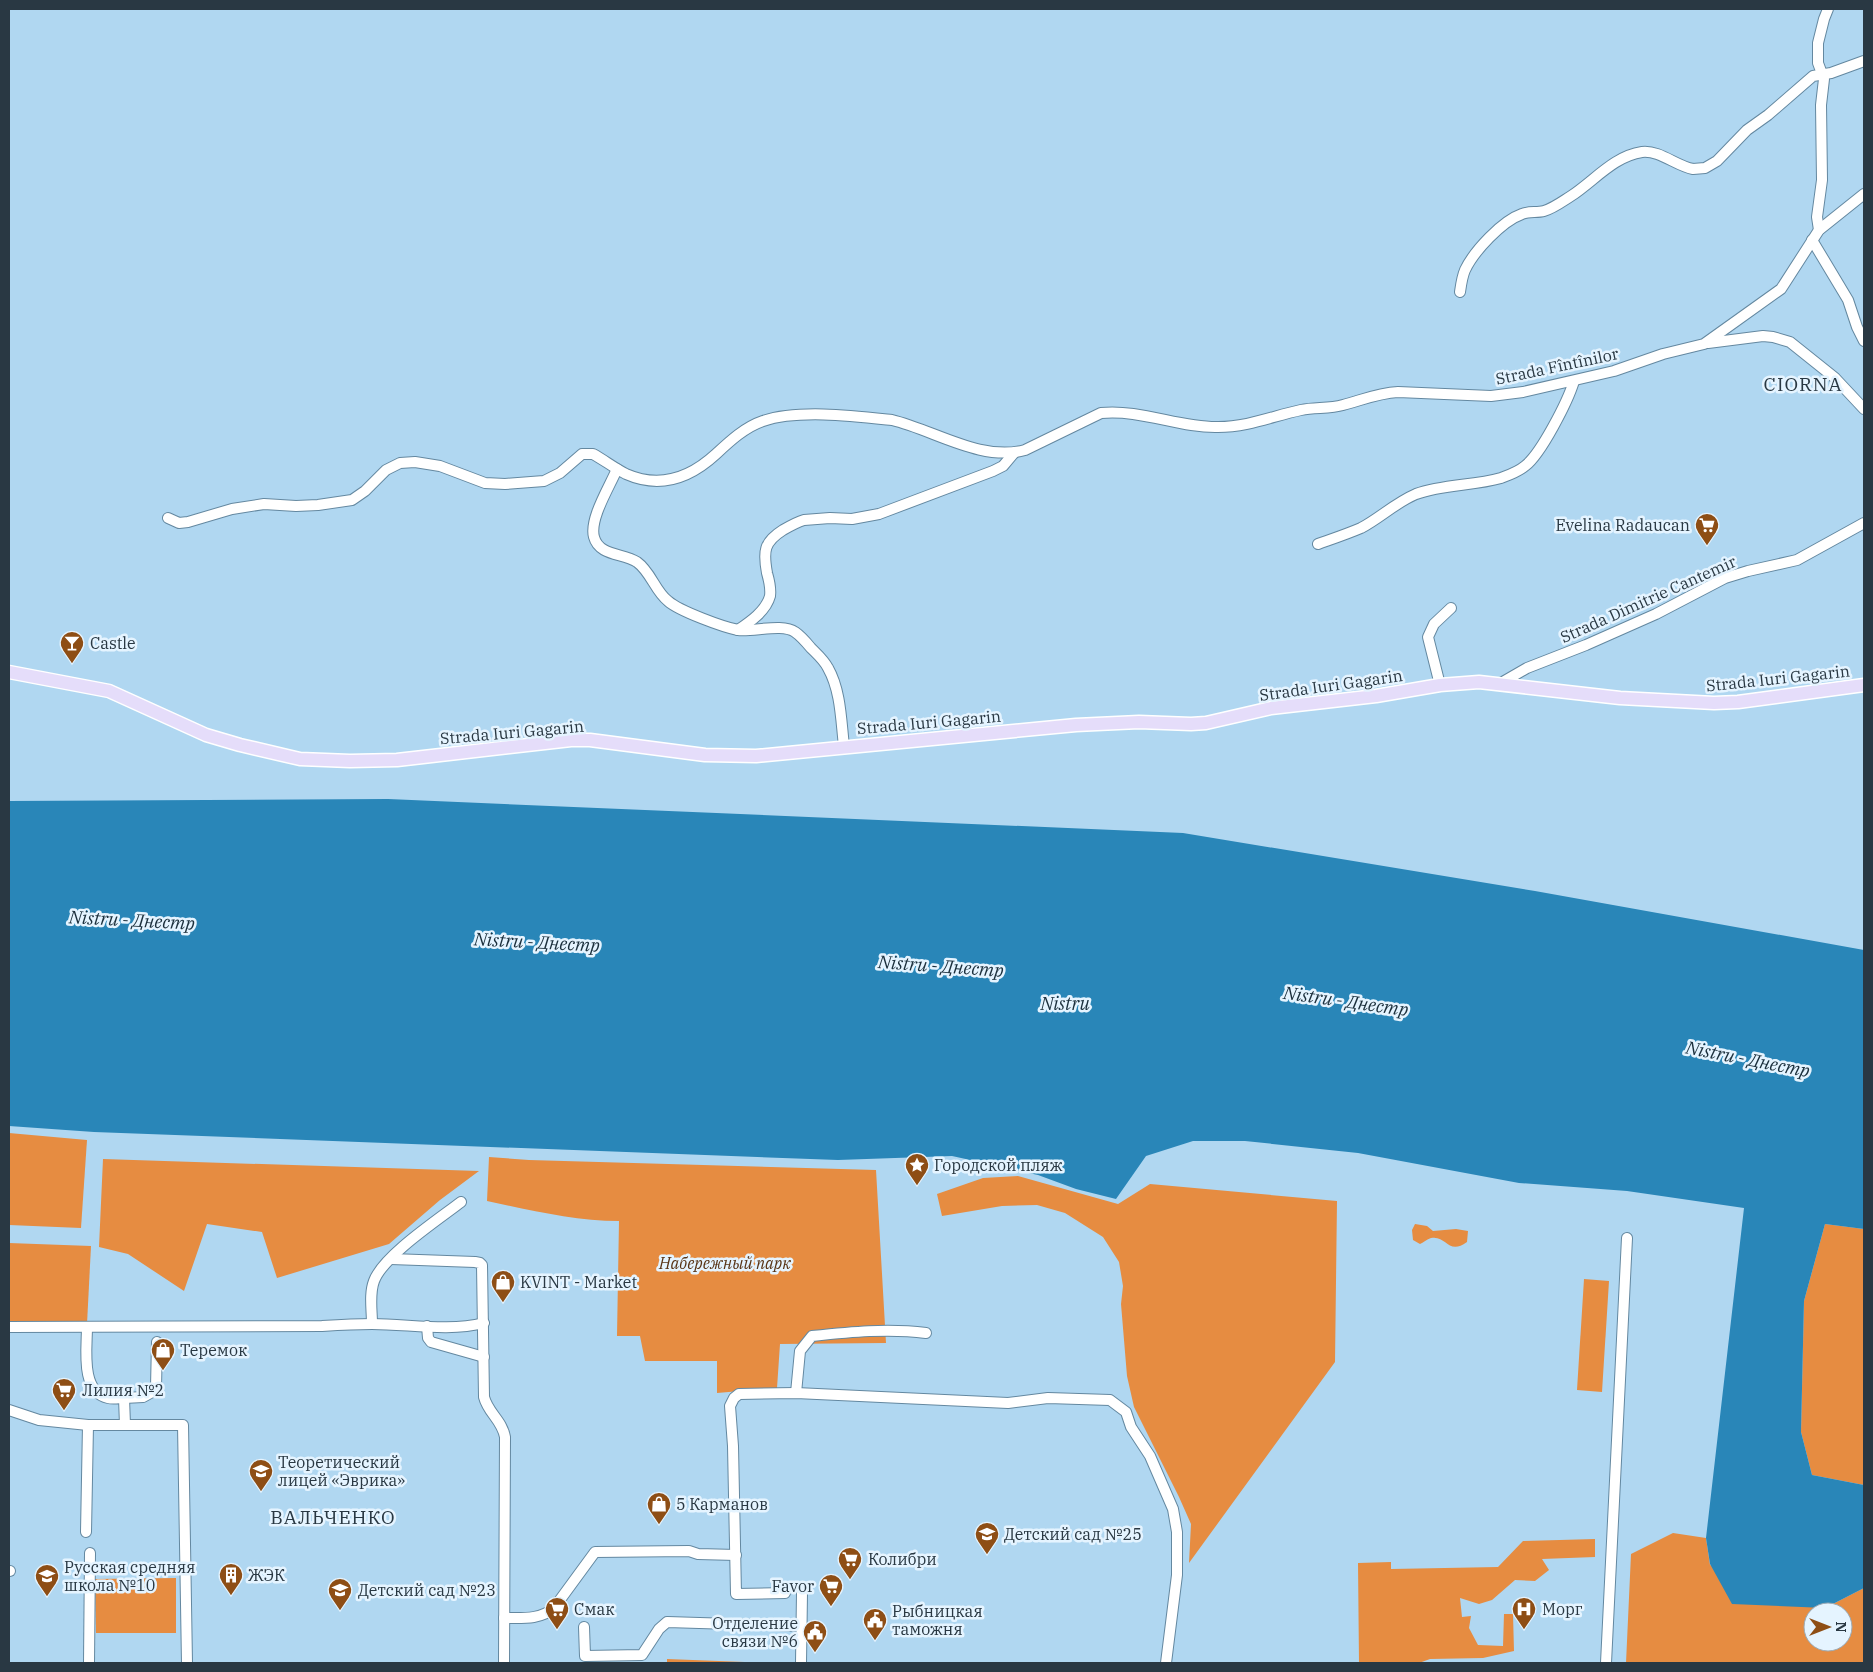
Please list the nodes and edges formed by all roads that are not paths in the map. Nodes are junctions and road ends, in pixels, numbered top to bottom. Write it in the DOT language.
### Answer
graph roads {
  1 [pos="1828,9"];
  2 [pos="1864,61"];
  3 [pos="1821,74"];
  4 [pos="1864,194"];
  5 [pos="1819,230"];
  6 [pos="1812,240"];
  7 [pos="1460,292"];
  8 [pos="1864,341"];
  9 [pos="1704,344"];
  10 [pos="1574,381"];
  11 [pos="1864,408"];
  12 [pos="1014,453"];
  13 [pos="617,469"];
  14 [pos="168,518"];
  15 [pos="1864,523"];
  16 [pos="1318,544"];
  17 [pos="1451,608"];
  18 [pos="738,630"];
  19 [pos="9,672"];
  20 [pos="1501,683"];
  21 [pos="1440,685"];
  22 [pos="1864,686"];
  23 [pos="844,746"];
  24 [pos="460,1202"];
  25 [pos="1626,1238"];
  26 [pos="391,1259"];
  27 [pos="484,1323"];
  28 [pos="372,1324"];
  29 [pos="427,1326"];
  30 [pos="9,1327"];
  31 [pos="87,1327"];
  32 [pos="926,1333"];
  33 [pos="157,1342"];
  34 [pos="484,1357"];
  35 [pos="796,1393"];
  36 [pos="124,1398"];
  37 [pos="9,1410"];
  38 [pos="88,1425"];
  39 [pos="124,1425"];
  40 [pos="86,1532"];
  41 [pos="90,1553"];
  42 [pos="736,1555"];
  43 [pos="785,1593"];
  44 [pos="802,1593"];
  45 [pos="504,1618"];
  46 [pos="584,1626"];
  47 [pos="801,1626"];
  48 [pos="89,1663"];
  49 [pos="187,1663"];
  50 [pos="504,1663"];
  51 [pos="801,1663"];
  52 [pos="1166,1663"];
  53 [pos="1606,1663"];
  1 -- 3 [label="street"];
  2 -- 3 [label="street"];
  3 -- 5 [label="street"];
  3 -- 7 [label="street"];
  4 -- 5 [label="street, Strada Fîntînilor"];
  5 -- 6 [label="street, Strada Fîntînilor"];
  6 -- 8 [label="street"];
  6 -- 9 [label="street, Strada Fîntînilor"];
  9 -- 10 [label="street, Strada Fîntînilor"];
  9 -- 11 [label="street"];
  10 -- 12 [label="street, Strada Fîntînilor"];
  10 -- 16 [label="street"];
  12 -- 13 [label="street"];
  12 -- 18 [label="street"];
  13 -- 14 [label="street"];
  13 -- 18 [label="street"];
  15 -- 20 [label="street, Strada Dimitrie Cantemir"];
  17 -- 21 [label="street"];
  18 -- 23 [label="street"];
  19 -- 23 [label="main road, Strada Iuri Gagarin"];
  20 -- 21 [label="main road, Strada Iuri Gagarin"];
  20 -- 22 [label="main road, Strada Iuri Gagarin"];
  21 -- 23 [label="main road, Strada Iuri Gagarin"];
  24 -- 26 [label="street"];
  25 -- 53 [label="street"];
  26 -- 27 [label="street"];
  26 -- 28 [label="street"];
  27 -- 29 [label="street"];
  27 -- 34 [label="street"];
  28 -- 29 [label="street"];
  28 -- 31 [label="street"];
  29 -- 34 [label="street"];
  30 -- 31 [label="street"];
  31 -- 36 [label="street"];
  32 -- 35 [label="street"];
  33 -- 36 [label="street"];
  34 -- 45 [label="street"];
  35 -- 42 [label="street"];
  35 -- 52 [label="street"];
  36 -- 39 [label="street"];
  37 -- 38 [label="street"];
  38 -- 39 [label="street"];
  38 -- 40 [label="street"];
  39 -- 49 [label="street"];
  41 -- 48 [label="street"];
  42 -- 43 [label="street"];
  42 -- 45 [label="street"];
  44 -- 47 [label="street"];
  45 -- 50 [label="street"];
  46 -- 47 [label="street"];
  47 -- 51 [label="street"];
}
